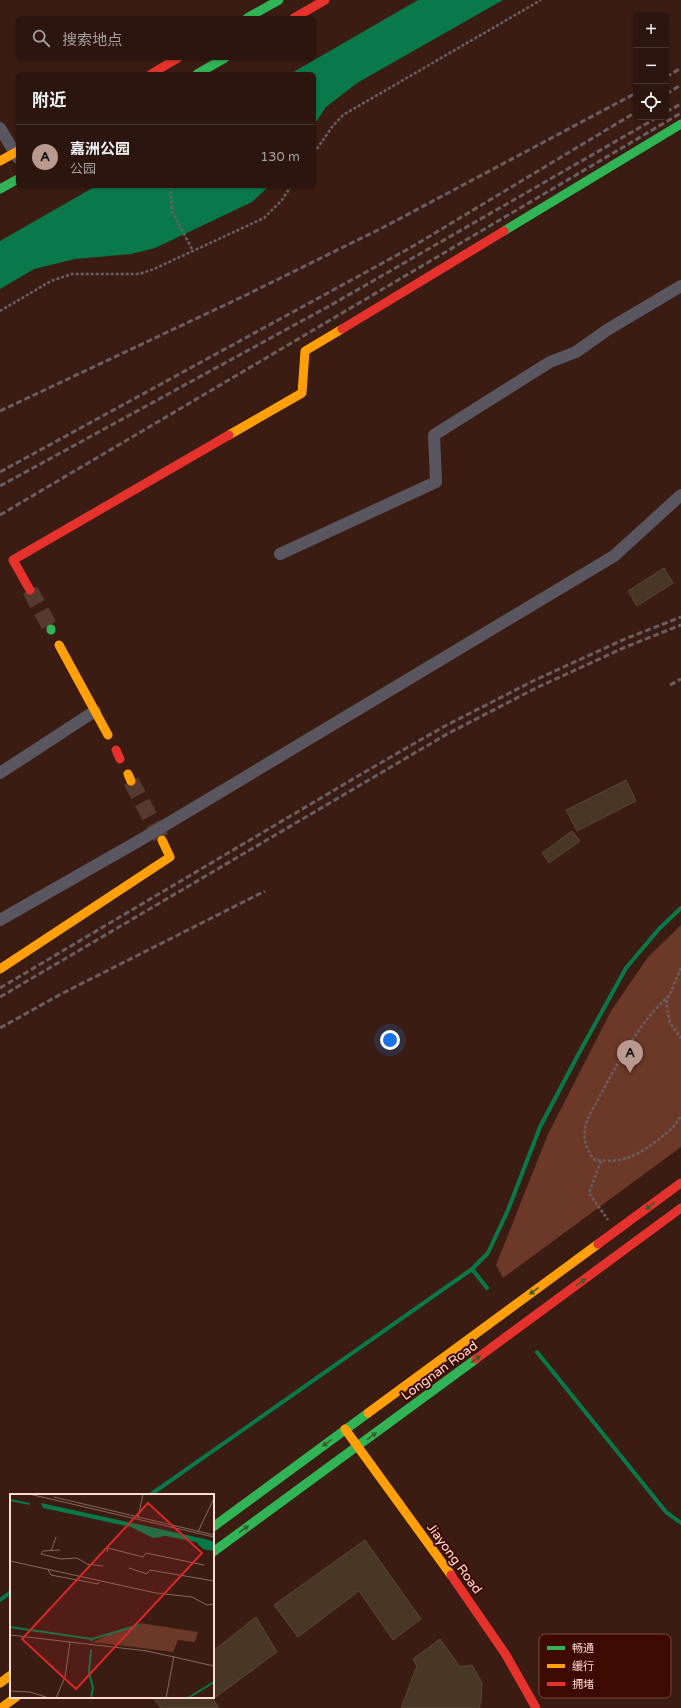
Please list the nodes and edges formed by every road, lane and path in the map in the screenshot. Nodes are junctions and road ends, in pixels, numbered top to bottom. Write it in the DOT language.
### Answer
graph roads {
  1 [pos="279,0"];
  2 [pos="325,0"];
  3 [pos="541,0"];
  4 [pos="251,16"];
  5 [pos="297,16"];
  6 [pos="174,60"];
  7 [pos="222,60"];
  8 [pos="154,72"];
  9 [pos="200,72"];
  10 [pos="681,124"];
  11 [pos="0,128"];
  12 [pos="316,150"];
  13 [pos="16,152"];
  14 [pos="16,154"];
  15 [pos="0,161"];
  16 [pos="16,180"];
  17 [pos="170,188"];
  18 [pos="290,188"];
  19 [pos="0,189"];
  20 [pos="193,251"];
  21 [pos="681,286"];
  22 [pos="0,311"];
  23 [pos="681,495"];
  24 [pos="280,554"];
  25 [pos="30,590"];
  26 [pos="59,645"];
  27 [pos="95,711"];
  28 [pos="108,735"];
  29 [pos="0,773"];
  30 [pos="162,840"];
  31 [pos="0,920"];
  32 [pos="0,968"];
  33 [pos="681,968"];
  34 [pos="669,996"];
  35 [pos="681,1038"];
  36 [pos="681,1116"];
  37 [pos="601,1161"];
  38 [pos="681,1183"];
  39 [pos="681,1208"];
  40 [pos="616,1231"];
  41 [pos="345,1429"];
  42 [pos="358,1446"];
  43 [pos="214,1526"];
  44 [pos="214,1551"];
  45 [pos="10,1676"];
  46 [pos="0,1683"];
  47 [pos="15,1698"];
  48 [pos="1,1708"];
  49 [pos="536,1708"];
  1 -- 4 [label="street"];
  2 -- 5 [label="street"];
  3 -- 12 [label="path"];
  6 -- 8 [label="street"];
  7 -- 9 [label="street"];
  10 -- 25 [label="street"];
  11 -- 13 [label="street"];
  14 -- 15 [label="street"];
  16 -- 19 [label="street"];
  17 -- 20 [label="path"];
  18 -- 20 [label="path"];
  20 -- 22 [label="path"];
  21 -- 24 [label="street"];
  23 -- 31 [label="street"];
  26 -- 27 [label="street"];
  27 -- 28 [label="street"];
  27 -- 29 [label="street"];
  30 -- 32 [label="street"];
  33 -- 34 [label="path"];
  34 -- 35 [label="path"];
  34 -- 37 [label="path"];
  36 -- 37 [label="path"];
  37 -- 40 [label="path"];
  38 -- 40 [label="street, Longnan Road, one-way"];
  42 -- 39 [label="street, Longnan Road, one-way"];
  40 -- 41 [label="street, Longnan Road, one-way"];
  41 -- 42 [label="street, Jiayong Road"];
  41 -- 43 [label="street, Longnan Road, one-way"];
  44 -- 42 [label="street, Longnan Road, one-way"];
  42 -- 49 [label="street, Jiayong Road"];
  45 -- 46 [label="street"];
  47 -- 48 [label="street"];
}
